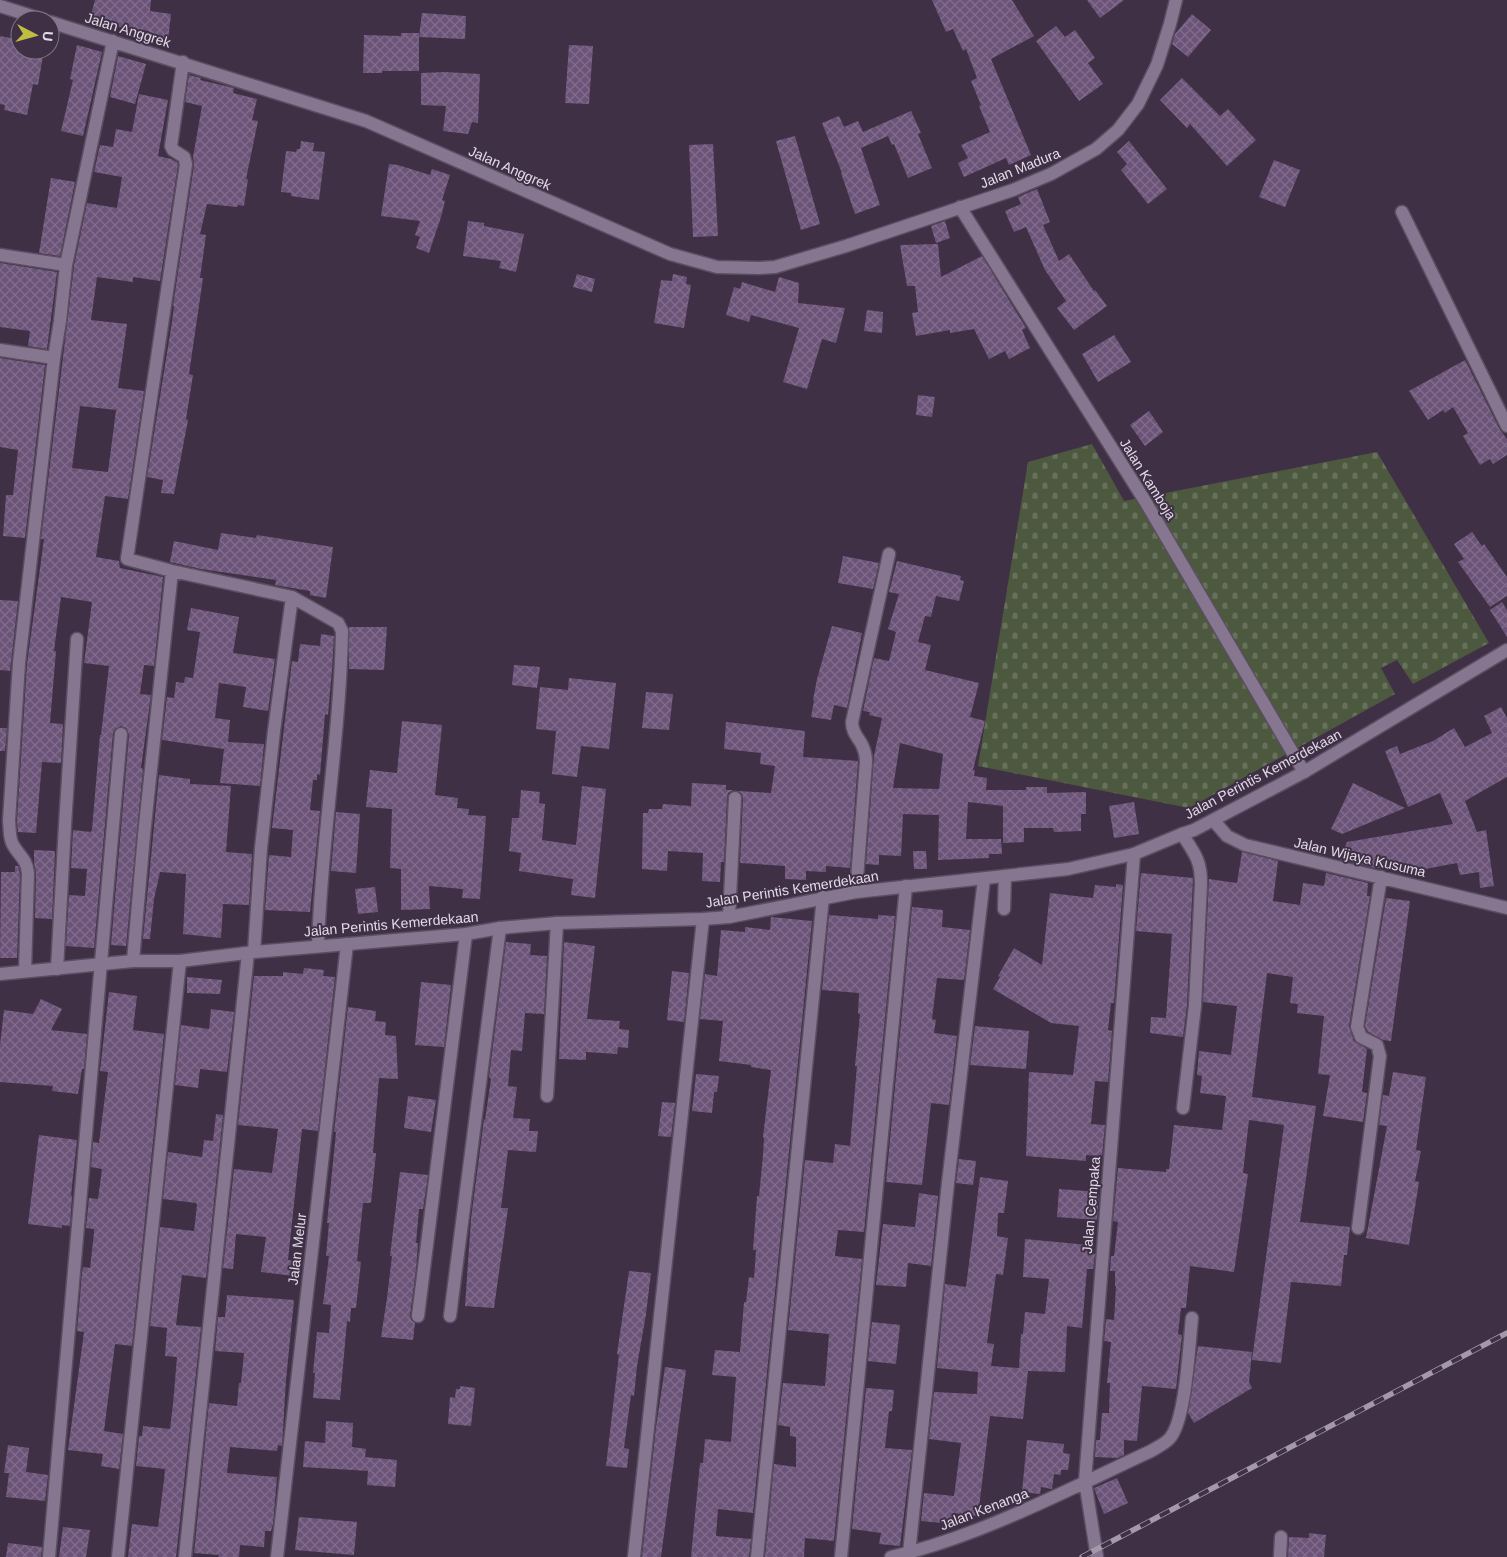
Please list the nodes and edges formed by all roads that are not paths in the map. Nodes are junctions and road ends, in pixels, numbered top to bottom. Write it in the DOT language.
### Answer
graph roads {
  1 [pos="1176,0"];
  2 [pos="0,6"];
  3 [pos="13,10"];
  4 [pos="60,25"];
  5 [pos="112,41"];
  6 [pos="183,62"];
  7 [pos="960,207"];
  8 [pos="1402,212"];
  9 [pos="0,256"];
  10 [pos="66,265"];
  11 [pos="0,350"];
  12 [pos="54,358"];
  13 [pos="1507,426"];
  14 [pos="889,554"];
  15 [pos="172,571"];
  16 [pos="292,597"];
  17 [pos="77,639"];
  18 [pos="1507,650"];
  19 [pos="120,734"];
  20 [pos="1304,772"];
  21 [pos="735,798"];
  22 [pos="1214,821"];
  23 [pos="1182,834"];
  24 [pos="1134,854"];
  25 [pos="1005,876"];
  26 [pos="1381,877"];
  27 [pos="984,879"];
  28 [pos="906,886"];
  29 [pos="856,892"];
  30 [pos="823,897"];
  31 [pos="1507,908"];
  32 [pos="1004,909"];
  33 [pos="729,917"];
  34 [pos="703,919"];
  35 [pos="557,923"];
  36 [pos="500,928"];
  37 [pos="466,934"];
  38 [pos="347,944"];
  39 [pos="318,946"];
  40 [pos="251,952"];
  41 [pos="133,961"];
  42 [pos="180,961"];
  43 [pos="100,964"];
  44 [pos="58,969"];
  45 [pos="25,971"];
  46 [pos="0,974"];
  47 [pos="547,1096"];
  48 [pos="1183,1108"];
  49 [pos="1358,1228"];
  50 [pos="418,1316"];
  51 [pos="450,1316"];
  52 [pos="1192,1318"];
  53 [pos="1085,1481"];
  54 [pos="1281,1537"];
  55 [pos="909,1553"];
  56 [pos="49,1557"];
  57 [pos="118,1557"];
  58 [pos="185,1557"];
  59 [pos="277,1557"];
  60 [pos="634,1557"];
  61 [pos="757,1557"];
  62 [pos="842,1557"];
  63 [pos="891,1557"];
  64 [pos="1097,1557"];
  65 [pos="1280,1557"];
  1 -- 7 [label="street, Jalan Madura"];
  2 -- 3 [label="street"];
  4 -- 5 [label="street, Jalan Anggrek"];
  5 -- 6 [label="street, Jalan Anggrek"];
  5 -- 10 [label="street"];
  6 -- 7 [label="street, Jalan Anggrek"];
  6 -- 15 [label="street"];
  7 -- 20 [label="street, Jalan Kamboja"];
  8 -- 13 [label="street"];
  9 -- 10 [label="street"];
  10 -- 12 [label="street"];
  11 -- 12 [label="street"];
  12 -- 45 [label="street"];
  14 -- 29 [label="street"];
  15 -- 16 [label="street"];
  15 -- 41 [label="street"];
  16 -- 39 [label="street"];
  16 -- 40 [label="street"];
  17 -- 44 [label="street"];
  18 -- 20 [label="street, Jalan Perintis Kemerdekaan"];
  19 -- 43 [label="street"];
  20 -- 22 [label="street, Jalan Perintis Kemerdekaan"];
  21 -- 33 [label="street"];
  22 -- 23 [label="street, Jalan Perintis Kemerdekaan"];
  22 -- 26 [label="street, Jalan Wijaya Kusuma"];
  23 -- 24 [label="street, Jalan Perintis Kemerdekaan"];
  23 -- 48 [label="street"];
  24 -- 25 [label="street, Jalan Perintis Kemerdekaan"];
  24 -- 53 [label="street, Jalan Cempaka"];
  25 -- 27 [label="street, Jalan Perintis Kemerdekaan"];
  25 -- 32 [label="street"];
  26 -- 31 [label="street, Jalan Wijaya Kusuma"];
  26 -- 49 [label="street"];
  27 -- 28 [label="street, Jalan Perintis Kemerdekaan"];
  27 -- 55 [label="street"];
  28 -- 29 [label="street, Jalan Perintis Kemerdekaan"];
  28 -- 62 [label="street"];
  29 -- 30 [label="street, Jalan Perintis Kemerdekaan"];
  30 -- 33 [label="street, Jalan Perintis Kemerdekaan"];
  30 -- 61 [label="street"];
  33 -- 34 [label="street, Jalan Perintis Kemerdekaan"];
  34 -- 35 [label="street, Jalan Perintis Kemerdekaan"];
  34 -- 60 [label="street"];
  35 -- 36 [label="street, Jalan Perintis Kemerdekaan"];
  35 -- 47 [label="street"];
  36 -- 37 [label="street, Jalan Perintis Kemerdekaan"];
  36 -- 51 [label="street"];
  37 -- 38 [label="street, Jalan Perintis Kemerdekaan"];
  37 -- 50 [label="street"];
  38 -- 39 [label="street, Jalan Perintis Kemerdekaan"];
  38 -- 59 [label="street, Jalan Melur"];
  39 -- 40 [label="street, Jalan Perintis Kemerdekaan"];
  40 -- 42 [label="street, Jalan Perintis Kemerdekaan"];
  40 -- 58 [label="street"];
  41 -- 42 [label="street, Jalan Perintis Kemerdekaan"];
  41 -- 43 [label="street, Jalan Perintis Kemerdekaan"];
  42 -- 57 [label="street"];
  43 -- 44 [label="street, Jalan Perintis Kemerdekaan"];
  43 -- 56 [label="street"];
  44 -- 45 [label="street, Jalan Perintis Kemerdekaan"];
  45 -- 46 [label="street, Jalan Perintis Kemerdekaan"];
  52 -- 53 [label="street, Jalan Kenanga"];
  53 -- 55 [label="street, Jalan Kenanga"];
  53 -- 64 [label="street, Jalan Cempaka"];
  54 -- 65 [label="street"];
  55 -- 63 [label="street, Jalan Kenanga"];
}
